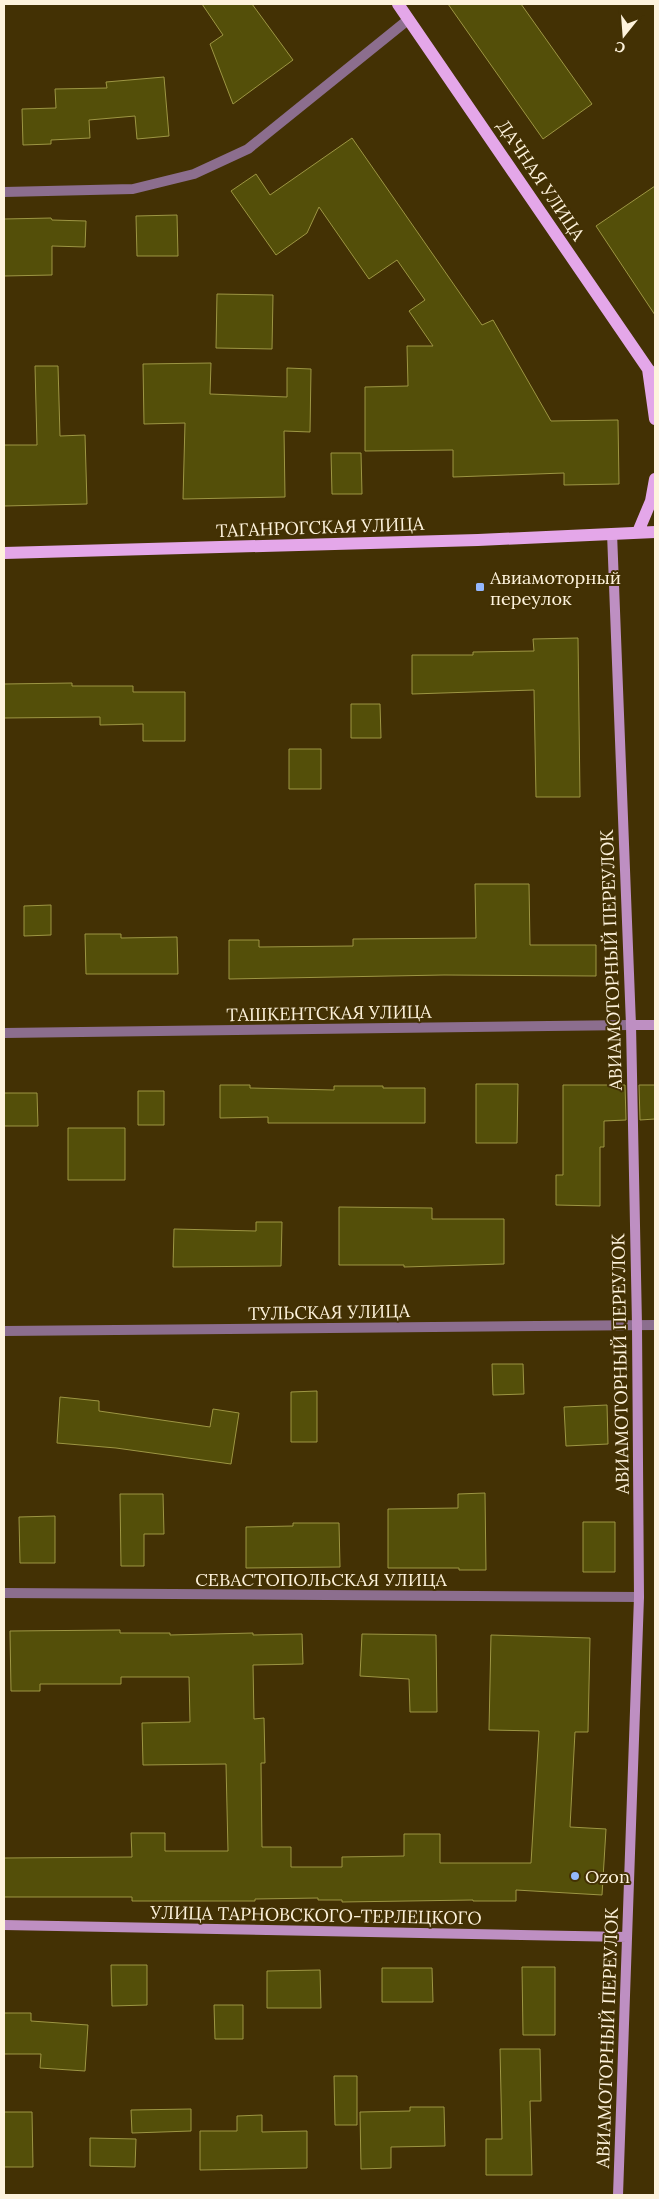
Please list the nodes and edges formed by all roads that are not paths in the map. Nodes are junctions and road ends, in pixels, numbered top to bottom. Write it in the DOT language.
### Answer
graph roads {
  1 [pos="398,4"];
  2 [pos="409,19"];
  3 [pos="4,192"];
  4 [pos="652,372"];
  5 [pos="655,419"];
  6 [pos="655,479"];
  7 [pos="638,532"];
  8 [pos="655,532"];
  9 [pos="612,533"];
  10 [pos="4,553"];
  11 [pos="631,1025"];
  12 [pos="655,1025"];
  13 [pos="4,1034"];
  14 [pos="637,1325"];
  15 [pos="655,1325"];
  16 [pos="4,1332"];
  17 [pos="4,1593"];
  18 [pos="639,1597"];
  19 [pos="4,1925"];
  20 [pos="627,1937"];
  21 [pos="618,2195"];
  1 -- 2 [label="main road, ДАЧНАЯ УЛИЦА"];
  2 -- 3 [label="street"];
  2 -- 4 [label="main road, ДАЧНАЯ УЛИЦА"];
  4 -- 5 [label="main road"];
  6 -- 7 [label="main road"];
  7 -- 8 [label="main road, ТАГАНРОГСКАЯ УЛИЦА"];
  7 -- 9 [label="main road, ТАГАНРОГСКАЯ УЛИЦА"];
  9 -- 10 [label="main road, ТАГАНРОГСКАЯ УЛИЦА"];
  9 -- 11 [label="street, АВИАМОТОРНЫЙ ПЕРЕУЛОК"];
  11 -- 12 [label="street, ТАШКЕНТСКАЯ УЛИЦА"];
  11 -- 13 [label="street, ТАШКЕНТСКАЯ УЛИЦА"];
  11 -- 14 [label="street, АВИАМОТОРНЫЙ ПЕРЕУЛОК"];
  14 -- 15 [label="street, ТУЛЬСКАЯ УЛИЦА"];
  14 -- 16 [label="street, ТУЛЬСКАЯ УЛИЦА"];
  14 -- 18 [label="street, АВИАМОТОРНЫЙ ПЕРЕУЛОК"];
  17 -- 18 [label="street, СЕВАСТОПОЛЬСКАЯ УЛИЦА"];
  18 -- 20 [label="street, АВИАМОТОРНЫЙ ПЕРЕУЛОК"];
  19 -- 20 [label="street, УЛИЦА ТАРНОВСКОГО-ТЕРЛЕЦКОГО"];
  20 -- 21 [label="street, АВИАМОТОРНЫЙ ПЕРЕУЛОК"];
}
